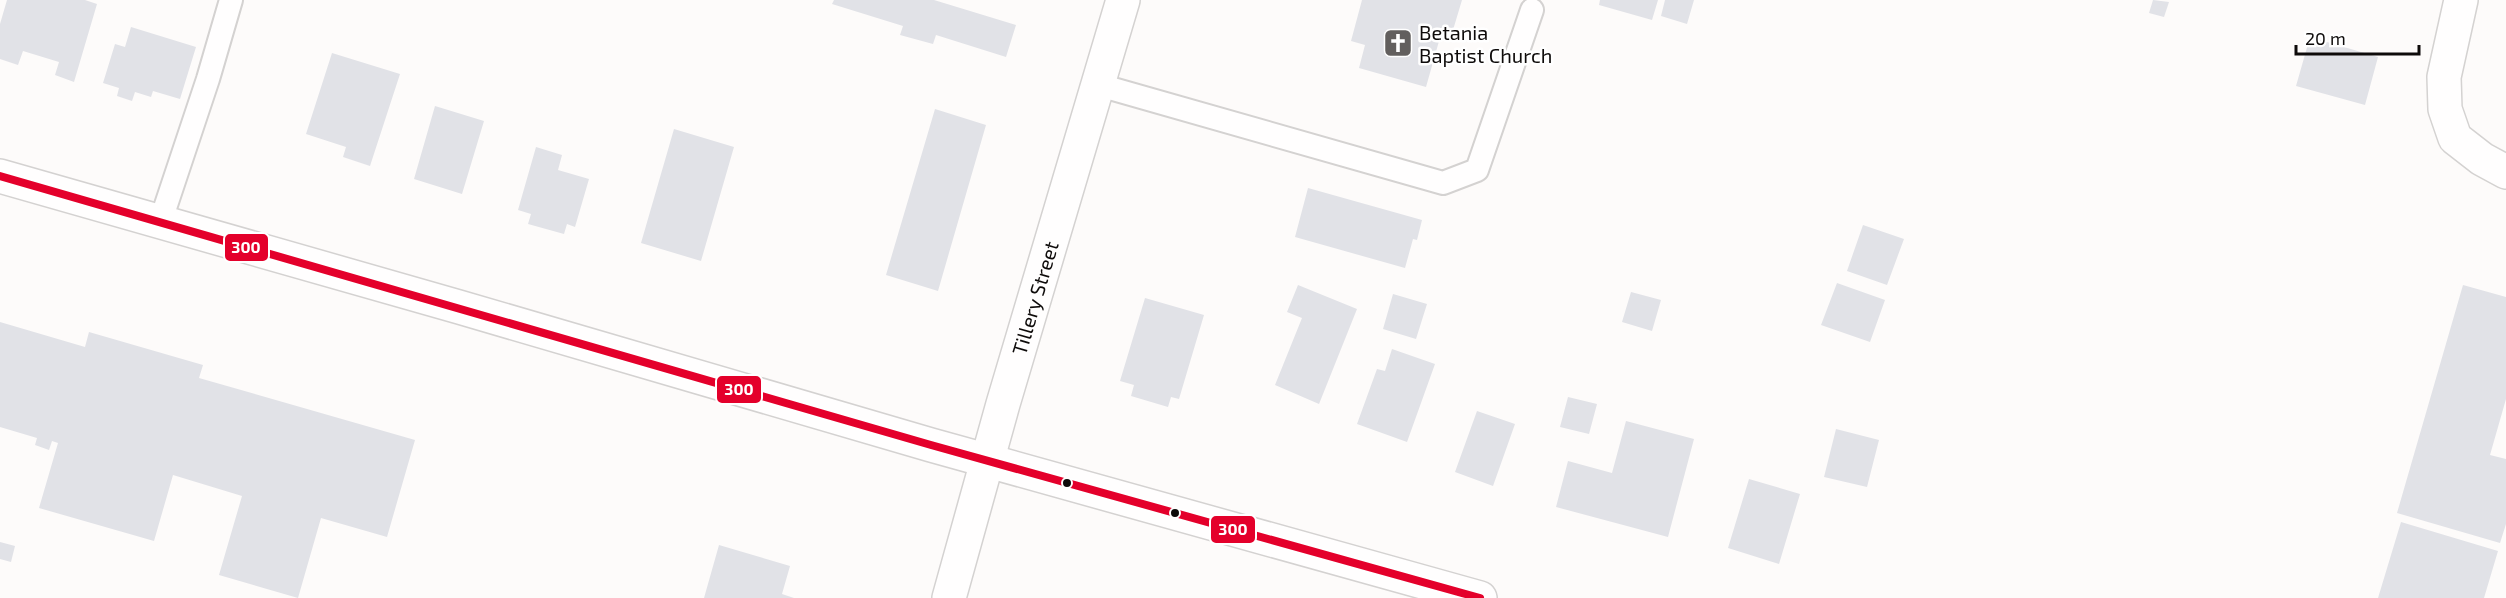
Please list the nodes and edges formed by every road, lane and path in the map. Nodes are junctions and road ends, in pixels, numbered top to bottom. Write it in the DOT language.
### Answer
graph roads {
  1 [pos="231,0"];
  2 [pos="1123,0"];
  3 [pos="2461,0"];
  4 [pos="1532,10"];
  5 [pos="1099,85"];
  6 [pos="2506,172"];
  7 [pos="0,176"];
  8 [pos="160,222"];
  9 [pos="988,460"];
  10 [pos="949,598"];
  11 [pos="1480,598"];
  1 -- 8 [label="lane"];
  2 -- 5 [label="street, Tillery Street"];
  3 -- 6 [label="street"];
  4 -- 5 [label="lane"];
  5 -- 9 [label="street, Tillery Street"];
  7 -- 8 [label="street"];
  8 -- 9 [label="street"];
  9 -- 10 [label="street, Tillery Street"];
  9 -- 11 [label="street"];
}
